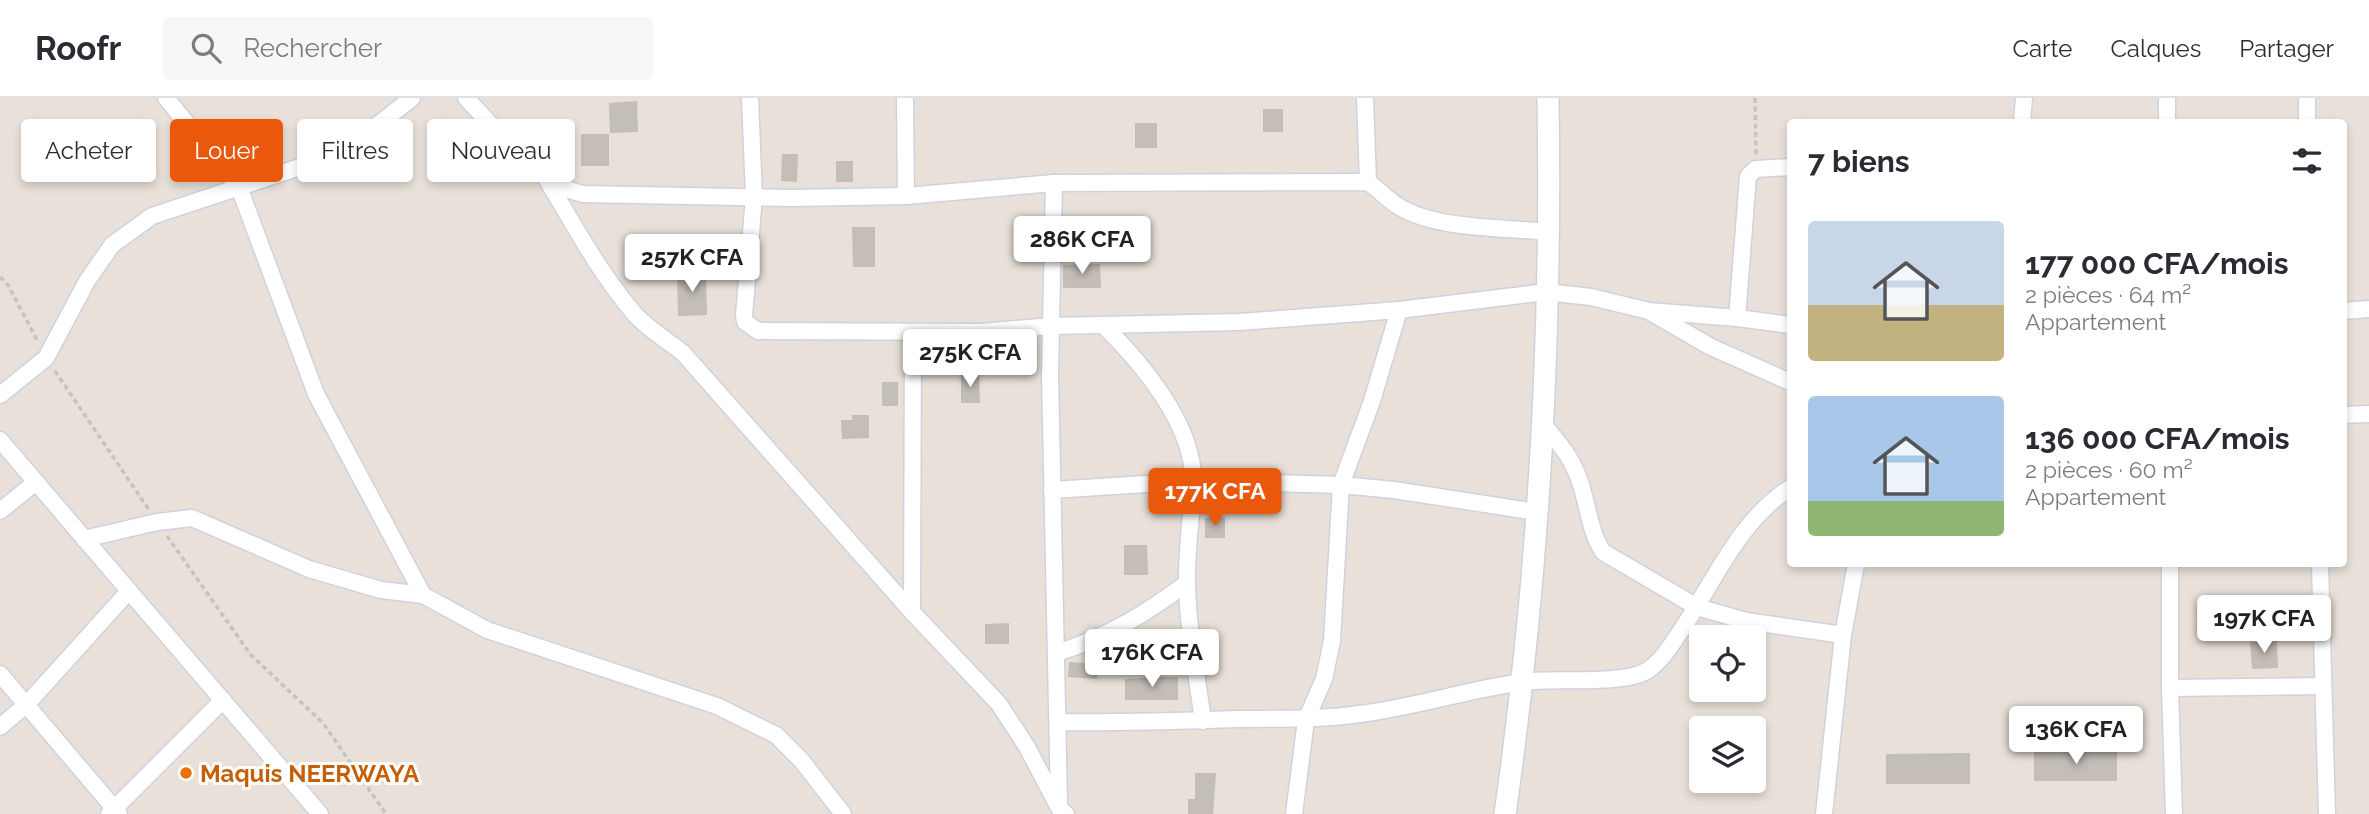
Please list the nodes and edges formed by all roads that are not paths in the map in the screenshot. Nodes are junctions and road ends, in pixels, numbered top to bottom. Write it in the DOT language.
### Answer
graph roads {
  1 [pos="166,98"];
  2 [pos="412,98"];
  3 [pos="466,98"];
  4 [pos="750,98"];
  5 [pos="905,98"];
  6 [pos="1364,98"];
  7 [pos="1548,98"];
  8 [pos="2024,98"];
  9 [pos="2167,98"];
  10 [pos="2307,98"];
  11 [pos="487,119"];
  12 [pos="2022,119"];
  13 [pos="2167,119"];
  14 [pos="2307,119"];
  15 [pos="1787,167"];
  16 [pos="548,182"];
  17 [pos="553,182"];
  18 [pos="1368,182"];
  19 [pos="1054,183"];
  20 [pos="239,187"];
  21 [pos="906,196"];
  22 [pos="754,197"];
  23 [pos="1547,232"];
  24 [pos="1546,292"];
  25 [pos="2369,309"];
  26 [pos="1399,310"];
  27 [pos="1648,311"];
  28 [pos="2347,311"];
  29 [pos="1737,318"];
  30 [pos="1103,325"];
  31 [pos="1052,326"];
  32 [pos="1787,326"];
  33 [pos="913,333"];
  34 [pos="1787,381"];
  35 [pos="0,395"];
  36 [pos="2369,414"];
  37 [pos="2347,415"];
  38 [pos="1544,424"];
  39 [pos="0,440"];
  40 [pos="1193,481"];
  41 [pos="36,482"];
  42 [pos="1341,485"];
  43 [pos="1052,490"];
  44 [pos="1787,490"];
  45 [pos="0,511"];
  46 [pos="1537,512"];
  47 [pos="84,538"];
  48 [pos="1855,567"];
  49 [pos="2170,567"];
  50 [pos="2320,567"];
  51 [pos="1187,583"];
  52 [pos="129,591"];
  53 [pos="423,595"];
  54 [pos="1697,607"];
  55 [pos="912,612"];
  56 [pos="1843,635"];
  57 [pos="1057,653"];
  58 [pos="0,674"];
  59 [pos="1522,682"];
  60 [pos="2323,686"];
  61 [pos="2170,688"];
  62 [pos="223,700"];
  63 [pos="27,704"];
  64 [pos="1306,720"];
  65 [pos="1203,721"];
  66 [pos="1058,722"];
  67 [pos="0,727"];
  68 [pos="1063,811"];
  69 [pos="114,812"];
  70 [pos="320,814"];
  71 [pos="843,814"];
  72 [pos="1294,814"];
  73 [pos="1505,814"];
  74 [pos="1824,814"];
  75 [pos="2174,814"];
  76 [pos="2326,814"];
  1 -- 20 [label="street"];
  2 -- 20 [label="street"];
  3 -- 11 [label="street"];
  4 -- 22 [label="street"];
  5 -- 21 [label="street"];
  6 -- 18 [label="street"];
  7 -- 23 [label="street"];
  8 -- 12 [label="street"];
  9 -- 13 [label="street"];
  10 -- 14 [label="street"];
  15 -- 29 [label="street"];
  16 -- 55 [label="street"];
  17 -- 22 [label="street"];
  18 -- 19 [label="street"];
  18 -- 23 [label="street"];
  19 -- 21 [label="street"];
  19 -- 31 [label="street"];
  20 -- 35 [label="street"];
  20 -- 53 [label="street"];
  21 -- 22 [label="street"];
  22 -- 33 [label="street"];
  23 -- 24 [label="street"];
  24 -- 26 [label="street"];
  24 -- 27 [label="street"];
  24 -- 38 [label="street"];
  25 -- 28 [label="street"];
  26 -- 30 [label="street"];
  26 -- 42 [label="street"];
  27 -- 29 [label="street"];
  27 -- 34 [label="street"];
  29 -- 32 [label="street"];
  30 -- 31 [label="street"];
  30 -- 40 [label="street"];
  31 -- 33 [label="street"];
  31 -- 43 [label="street"];
  33 -- 55 [label="street"];
  36 -- 37 [label="street"];
  38 -- 46 [label="street"];
  38 -- 54 [label="street"];
  39 -- 41 [label="street"];
  40 -- 42 [label="street"];
  40 -- 43 [label="street"];
  40 -- 51 [label="street"];
  41 -- 45 [label="street"];
  41 -- 47 [label="street"];
  42 -- 46 [label="street"];
  42 -- 64 [label="street"];
  43 -- 57 [label="street"];
  44 -- 54 [label="street"];
  46 -- 59 [label="street"];
  47 -- 52 [label="street"];
  47 -- 53 [label="street"];
  48 -- 56 [label="street"];
  49 -- 61 [label="street"];
  50 -- 60 [label="street"];
  51 -- 57 [label="street"];
  51 -- 65 [label="street"];
  52 -- 62 [label="street"];
  52 -- 63 [label="street"];
  53 -- 71 [label="street"];
  54 -- 56 [label="street"];
  54 -- 59 [label="street"];
  55 -- 68 [label="street"];
  56 -- 74 [label="street"];
  57 -- 66 [label="street"];
  58 -- 63 [label="street"];
  59 -- 64 [label="street"];
  59 -- 73 [label="street"];
  60 -- 61 [label="street"];
  60 -- 76 [label="street"];
  61 -- 75 [label="street"];
  62 -- 69 [label="street"];
  62 -- 70 [label="street"];
  63 -- 67 [label="street"];
  63 -- 69 [label="street"];
  64 -- 65 [label="street"];
  64 -- 72 [label="street"];
  65 -- 66 [label="street"];
  66 -- 68 [label="street"];
}
